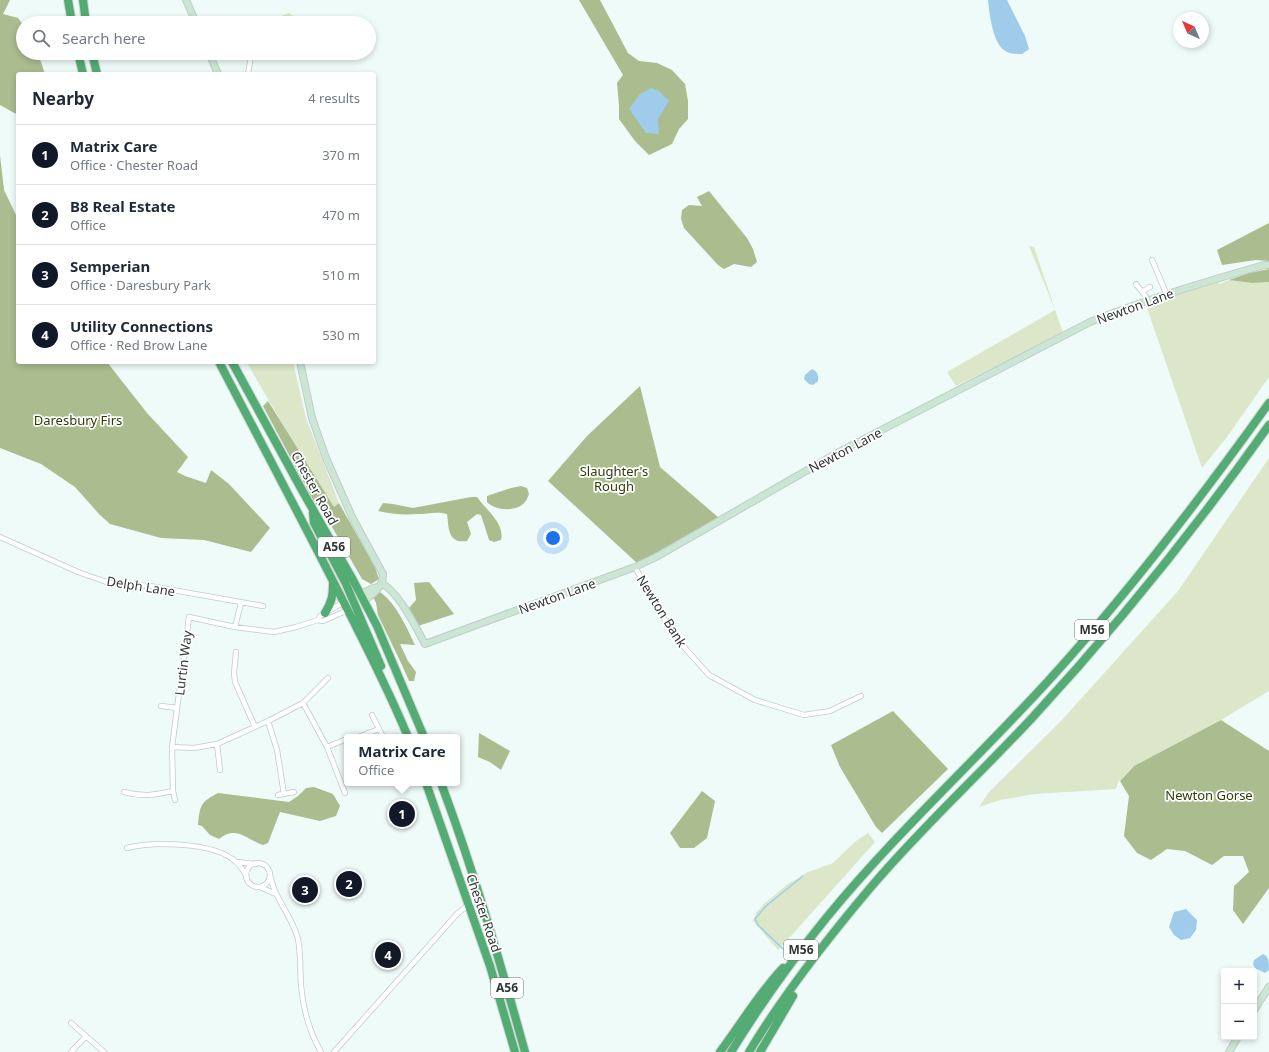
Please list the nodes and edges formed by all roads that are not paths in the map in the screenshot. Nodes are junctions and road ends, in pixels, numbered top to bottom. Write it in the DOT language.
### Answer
graph roads {
  1 [pos="68,0"];
  2 [pos="83,0"];
  3 [pos="186,0"];
  4 [pos="71,16"];
  5 [pos="85,16"];
  6 [pos="193,16"];
  7 [pos="80,60"];
  8 [pos="94,60"];
  9 [pos="212,60"];
  10 [pos="250,60"];
  11 [pos="83,72"];
  12 [pos="97,72"];
  13 [pos="217,72"];
  14 [pos="248,72"];
  15 [pos="1152,260"];
  16 [pos="1269,265"];
  17 [pos="1136,284"];
  18 [pos="1150,287"];
  19 [pos="1143,291"];
  20 [pos="1166,293"];
  21 [pos="1148,300"];
  22 [pos="219,364"];
  23 [pos="233,364"];
  24 [pos="300,364"];
  25 [pos="1269,403"];
  26 [pos="1269,425"];
  27 [pos="313,510"];
  28 [pos="0,537"];
  29 [pos="635,567"];
  30 [pos="333,581"];
  31 [pos="380,585"];
  32 [pos="362,597"];
  33 [pos="241,603"];
  34 [pos="350,604"];
  35 [pos="263,606"];
  36 [pos="325,613"];
  37 [pos="318,620"];
  38 [pos="235,627"];
  39 [pos="236,652"];
  40 [pos="328,678"];
  41 [pos="861,696"];
  42 [pos="303,703"];
  43 [pos="161,706"];
  44 [pos="177,708"];
  45 [pos="372,715"];
  46 [pos="268,722"];
  47 [pos="255,727"];
  48 [pos="379,729"];
  49 [pos="366,734"];
  50 [pos="382,734"];
  51 [pos="407,734"];
  52 [pos="423,734"];
  53 [pos="344,740"];
  54 [pos="217,744"];
  55 [pos="172,747"];
  56 [pos="327,747"];
  57 [pos="220,770"];
  58 [pos="427,786"];
  59 [pos="442,786"];
  60 [pos="173,791"];
  61 [pos="124,792"];
  62 [pos="294,792"];
  63 [pos="345,793"];
  64 [pos="284,794"];
  65 [pos="278,795"];
  66 [pos="175,800"];
  67 [pos="127,848"];
  68 [pos="237,862"];
  69 [pos="256,864"];
  70 [pos="270,874"];
  71 [pos="247,877"];
  72 [pos="260,887"];
  73 [pos="276,894"];
  74 [pos="480,900"];
  75 [pos="469,904"];
  76 [pos="804,946"];
  77 [pos="815,957"];
  78 [pos="1269,987"];
  79 [pos="1257,1005"];
  80 [pos="71,1023"];
  81 [pos="86,1036"];
  82 [pos="1236,1040"];
  83 [pos="71,1052"];
  84 [pos="104,1052"];
  85 [pos="321,1052"];
  86 [pos="334,1052"];
  87 [pos="515,1052"];
  88 [pos="525,1052"];
  89 [pos="720,1052"];
  90 [pos="730,1052"];
  91 [pos="749,1052"];
  92 [pos="760,1052"];
  93 [pos="1229,1052"];
  1 -- 4 [label="highway"];
  2 -- 5 [label="highway"];
  3 -- 6 [label="street"];
  7 -- 11 [label="highway"];
  8 -- 12 [label="highway"];
  9 -- 13 [label="street"];
  10 -- 14 [label="street"];
  15 -- 20 [label="street"];
  16 -- 20 [label="street, Newton Lane"];
  17 -- 19 [label="street"];
  18 -- 19 [label="street"];
  19 -- 21 [label="street"];
  20 -- 21 [label="street, Newton Lane"];
  21 -- 29 [label="street, Newton Lane"];
  22 -- 30 [label="highway, Chester Road / A56"];
  23 -- 27 [label="highway, Chester Road / A56"];
  24 -- 31 [label="street, Chester Road"];
  25 -- 76 [label="highway, M56"];
  26 -- 77 [label="highway, M56"];
  27 -- 32 [label="highway, Chester Road / A56"];
  27 -- 34 [label="highway"];
  28 -- 33 [label="street, Delph Lane"];
  29 -- 31 [label="street, Newton Lane"];
  29 -- 41 [label="street, Newton Bank"];
  30 -- 34 [label="highway, Chester Road / A56"];
  30 -- 36 [label="highway"];
  31 -- 32 [label="street"];
  32 -- 34 [label="street"];
  32 -- 52 [label="highway, Chester Road / A56"];
  33 -- 35 [label="street, Delph Lane"];
  33 -- 38 [label="street"];
  34 -- 36 [label="street"];
  34 -- 37 [label="street"];
  34 -- 51 [label="highway, Chester Road / A56"];
  36 -- 37 [label="street"];
  37 -- 38 [label="street"];
  38 -- 44 [label="street, Lurtin Way"];
  39 -- 47 [label="street"];
  40 -- 42 [label="street"];
  42 -- 46 [label="street"];
  42 -- 56 [label="street"];
  43 -- 44 [label="street, Lurtin Way"];
  44 -- 55 [label="street, Lurtin Way"];
  45 -- 48 [label="street"];
  46 -- 47 [label="street"];
  46 -- 64 [label="street"];
  47 -- 54 [label="street"];
  48 -- 49 [label="street"];
  48 -- 50 [label="street"];
  53 -- 56 [label="street"];
  54 -- 55 [label="street"];
  54 -- 57 [label="street"];
  55 -- 60 [label="street, Lurtin Way"];
  56 -- 63 [label="street"];
  58 -- 75 [label="highway, Chester Road / A56"];
  59 -- 74 [label="highway, Chester Road / A56"];
  60 -- 61 [label="street"];
  60 -- 66 [label="street, Lurtin Way"];
  62 -- 64 [label="street"];
  64 -- 65 [label="street"];
  67 -- 68 [label="street"];
  68 -- 69 [label="street"];
  68 -- 71 [label="street"];
  69 -- 70 [label="street"];
  69 -- 71 [label="street"];
  70 -- 72 [label="street"];
  70 -- 73 [label="street"];
  71 -- 72 [label="street"];
  72 -- 73 [label="street"];
  73 -- 85 [label="street"];
  74 -- 75 [label="street"];
  74 -- 88 [label="highway, Chester Road / A56"];
  75 -- 86 [label="street"];
  75 -- 87 [label="highway, Chester Road / A56"];
  76 -- 89 [label="highway"];
  76 -- 90 [label="highway, M56"];
  77 -- 91 [label="highway, M56"];
  77 -- 92 [label="highway"];
  78 -- 79 [label="street"];
  80 -- 81 [label="street"];
  81 -- 83 [label="street"];
  81 -- 84 [label="street"];
  82 -- 93 [label="street"];
}
